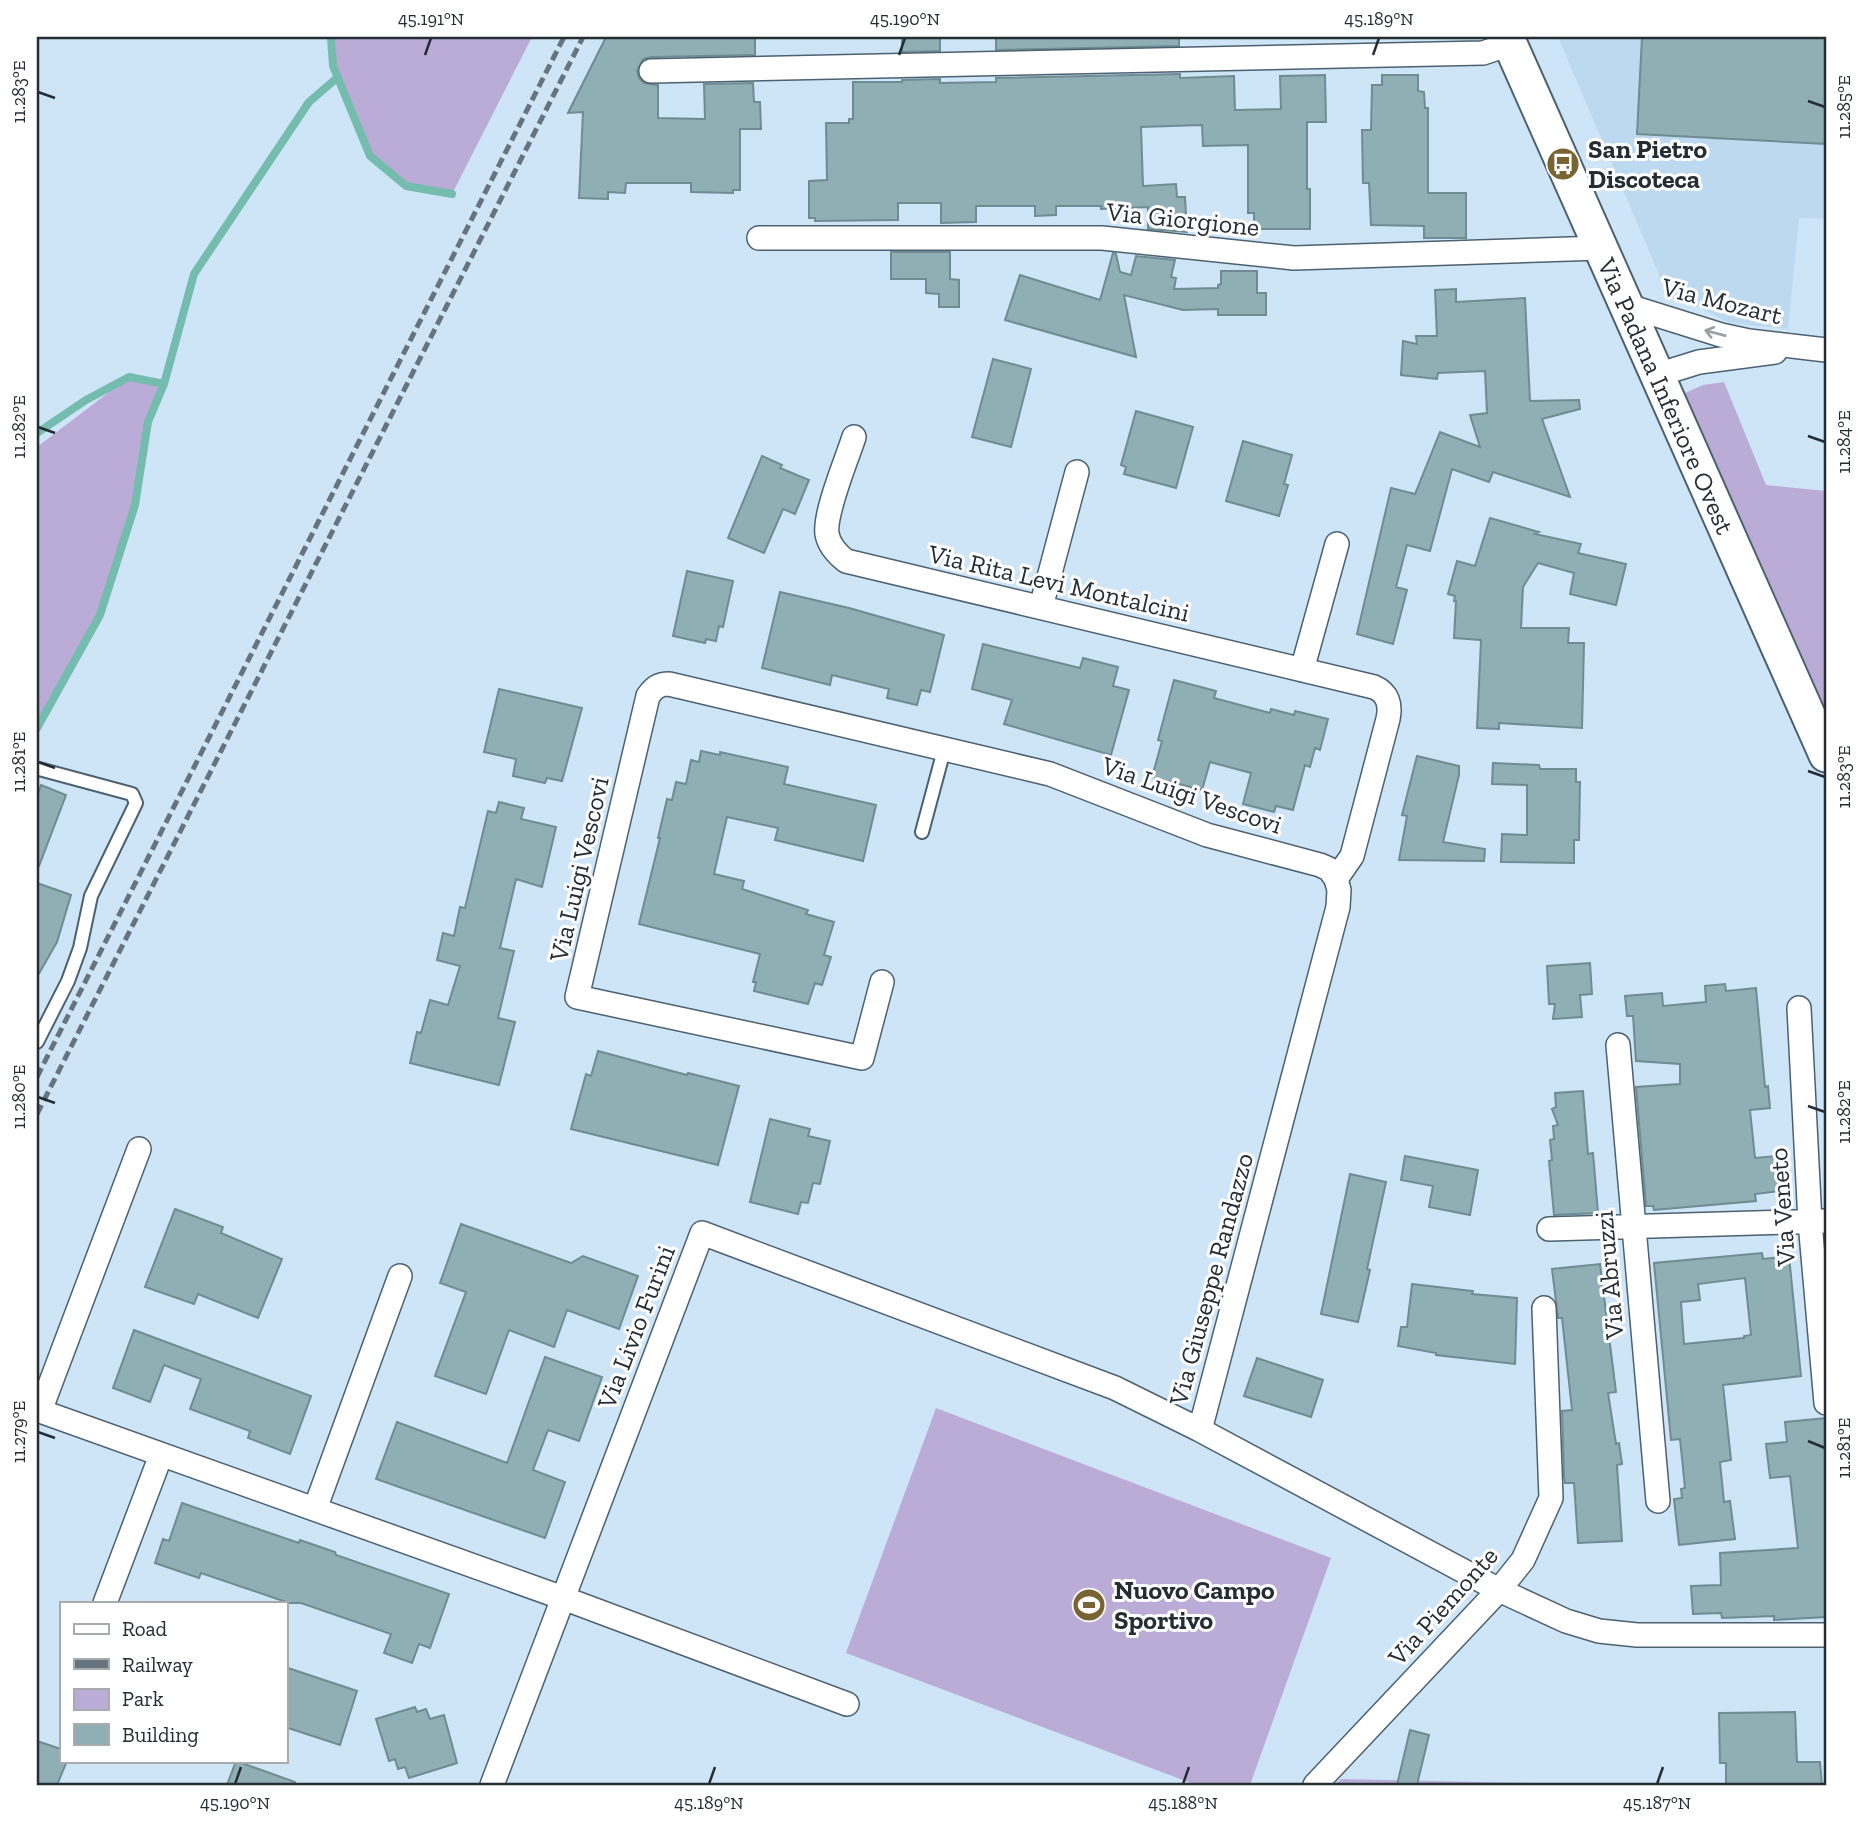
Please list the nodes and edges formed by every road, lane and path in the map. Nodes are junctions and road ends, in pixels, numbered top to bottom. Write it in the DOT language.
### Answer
graph roads {
  1 [pos="1509,40"];
  2 [pos="650,71"];
  3 [pos="759,238"];
  4 [pos="1600,248"];
  5 [pos="1625,305"];
  6 [pos="1816,349"];
  7 [pos="1657,376"];
  8 [pos="854,437"];
  9 [pos="1077,472"];
  10 [pos="1337,544"];
  11 [pos="1041,607"];
  12 [pos="1303,670"];
  13 [pos="944,750"];
  14 [pos="1826,755"];
  15 [pos="39,769"];
  16 [pos="922,832"];
  17 [pos="1336,879"];
  18 [pos="882,982"];
  19 [pos="1799,1009"];
  20 [pos="37,1042"];
  21 [pos="1618,1045"];
  22 [pos="139,1149"];
  23 [pos="1818,1222"];
  24 [pos="1632,1227"];
  25 [pos="1549,1229"];
  26 [pos="400,1276"];
  27 [pos="1544,1308"];
  28 [pos="1826,1402"];
  29 [pos="1200,1430"];
  30 [pos="162,1455"];
  31 [pos="1658,1501"];
  32 [pos="314,1509"];
  33 [pos="1499,1590"];
  34 [pos="563,1598"];
  35 [pos="105,1602"];
  36 [pos="1826,1635"];
  37 [pos="847,1704"];
  38 [pos="492,1785"];
  39 [pos="1314,1785"];
  1 -- 2 [label="street"];
  1 -- 4 [label="street, Via Padana Inferiore Ovest"];
  3 -- 4 [label="street, Via Giorgione"];
  4 -- 5 [label="street, Via Padana Inferiore Ovest"];
  6 -- 5 [label="street, Via Mozart, one-way"];
  5 -- 7 [label="street, Via Padana Inferiore Ovest"];
  6 -- 7 [label="street, Via Mozart"];
  7 -- 14 [label="street, Via Padana Inferiore Ovest"];
  8 -- 11 [label="street, Via Rita Levi Montalcini"];
  9 -- 11 [label="street"];
  10 -- 12 [label="street"];
  11 -- 12 [label="street, Via Rita Levi Montalcini"];
  12 -- 17 [label="street, Via Rita Levi Montalcini"];
  13 -- 16 [label="lane"];
  13 -- 17 [label="street, Via Luigi Vescovi"];
  13 -- 18 [label="street, Via Luigi Vescovi"];
  15 -- 20 [label="lane"];
  17 -- 29 [label="street, Via Giuseppe Randazzo"];
  19 -- 23 [label="street, Via Veneto"];
  21 -- 24 [label="street, Via Abruzzi"];
  22 -- 30 [label="street"];
  23 -- 24 [label="street"];
  23 -- 28 [label="street, Via Veneto"];
  24 -- 25 [label="street"];
  24 -- 31 [label="street, Via Abruzzi"];
  26 -- 32 [label="street"];
  27 -- 33 [label="street, Via Piemonte"];
  29 -- 33 [label="street, Via Giuseppe Randazzo"];
  29 -- 34 [label="street, Via Livio Furini"];
  30 -- 32 [label="street"];
  30 -- 35 [label="street"];
  32 -- 34 [label="street"];
  33 -- 36 [label="street, Via Giuseppe Randazzo"];
  33 -- 39 [label="street, Via Piemonte"];
  34 -- 37 [label="street"];
  34 -- 38 [label="street, Via Livio Furini"];
}
